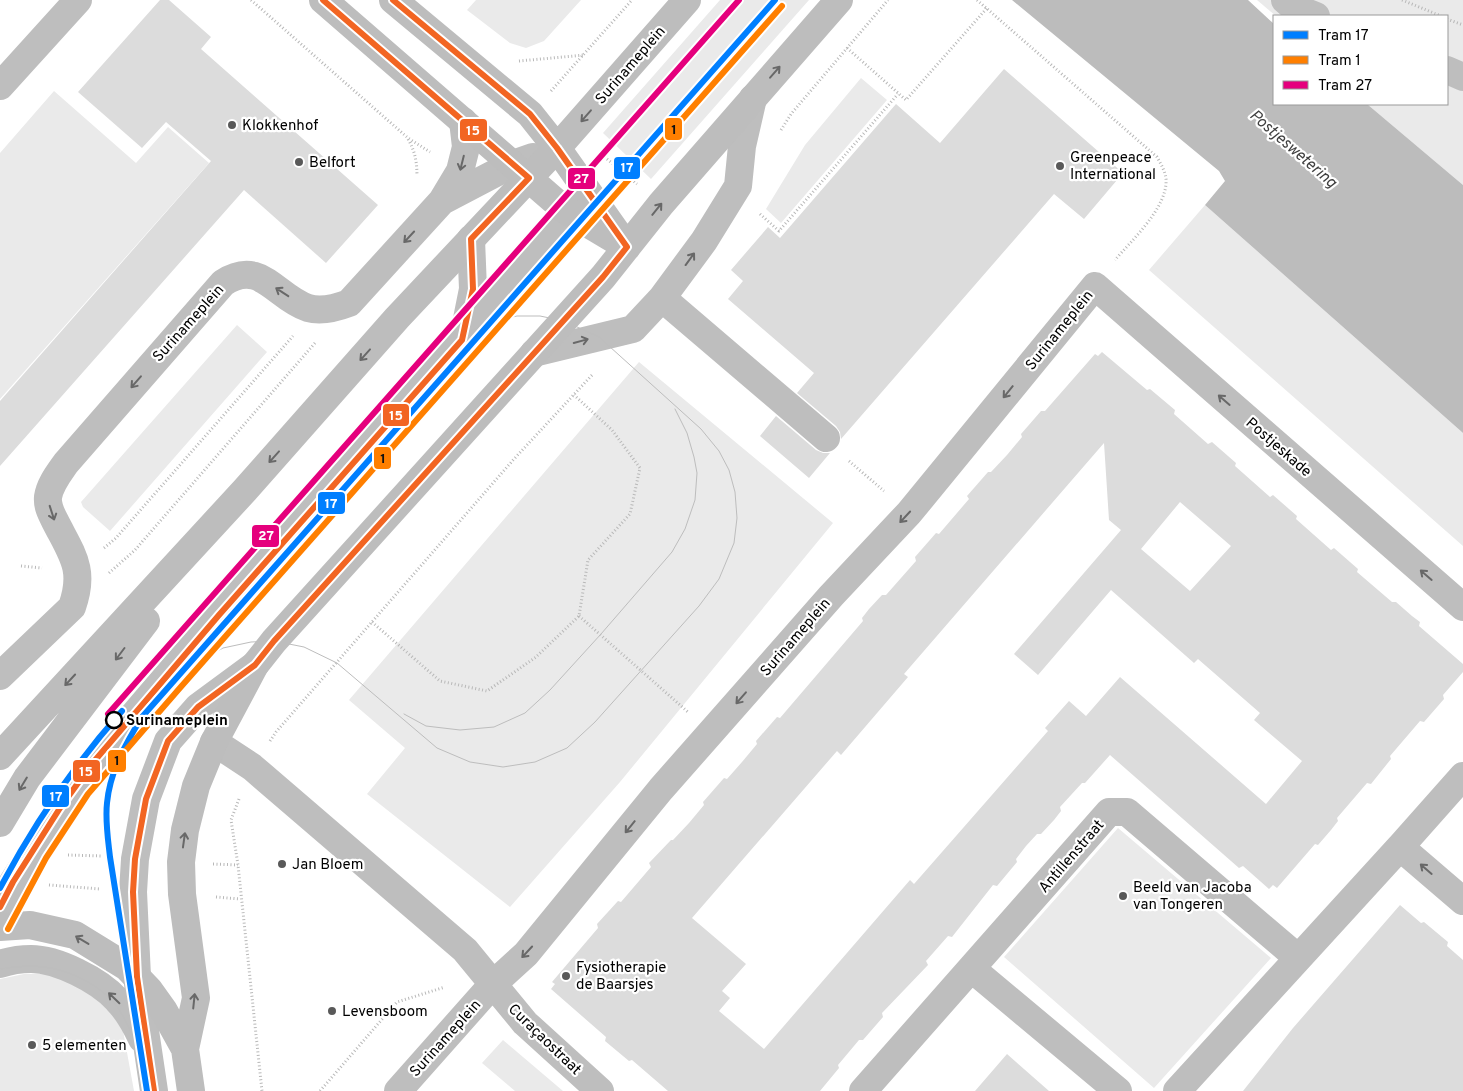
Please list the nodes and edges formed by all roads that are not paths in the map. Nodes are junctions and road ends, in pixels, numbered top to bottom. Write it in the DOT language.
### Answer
graph roads {
  1 [pos="78,0"];
  2 [pos="323,0"];
  3 [pos="393,0"];
  4 [pos="686,0"];
  5 [pos="839,0"];
  6 [pos="1285,0"];
  7 [pos="1313,15"];
  8 [pos="1448,70"];
  9 [pos="1463,77"];
  10 [pos="0,86"];
  11 [pos="753,98"];
  12 [pos="463,121"];
  13 [pos="566,139"];
  14 [pos="521,171"];
  15 [pos="591,195"];
  16 [pos="442,201"];
  17 [pos="573,215"];
  18 [pos="471,239"];
  19 [pos="627,247"];
  20 [pos="1094,286"];
  21 [pos="662,298"];
  22 [pos="462,340"];
  23 [pos="534,354"];
  24 [pos="826,438"];
  25 [pos="245,490"];
  26 [pos="1463,607"];
  27 [pos="255,665"];
  28 [pos="0,676"];
  29 [pos="214,742"];
  30 [pos="0,756"];
  31 [pos="1463,776"];
  32 [pos="0,823"];
  33 [pos="1400,847"];
  34 [pos="1463,901"];
  35 [pos="0,907"];
  36 [pos="0,927"];
  37 [pos="1298,958"];
  38 [pos="0,964"];
  39 [pos="972,969"];
  40 [pos="137,977"];
  41 [pos="492,985"];
  42 [pos="185,1049"];
  43 [pos="148,1054"];
  44 [pos="154,1091"];
  45 [pos="191,1091"];
  46 [pos="398,1091"];
  47 [pos="600,1091"];
  48 [pos="862,1091"];
  49 [pos="1118,1091"];
  50 [pos="1177,1091"];
  1 -- 10 [label="street"];
  2 -- 12 [label="main road"];
  3 -- 13 [label="main road"];
  4 -- 13 [label="main road, Surinameplein, one-way"];
  11 -- 5 [label="main road, one-way"];
  6 -- 7 [label="street"];
  8 -- 9 [label="street"];
  19 -- 11 [label="main road, one-way"];
  21 -- 11 [label="street, one-way"];
  12 -- 14 [label="main road"];
  12 -- 16 [label="street, Surinameplein, one-way"];
  13 -- 14 [label="main road, Surinameplein"];
  13 -- 15 [label="main road"];
  14 -- 16 [label="street, Surinameplein"];
  14 -- 17 [label="main road"];
  14 -- 18 [label="main road, Surinameplein"];
  15 -- 17 [label="street"];
  15 -- 19 [label="main road"];
  16 -- 28 [label="street, Surinameplein, one-way"];
  17 -- 19 [label="main road"];
  17 -- 22 [label="street"];
  18 -- 22 [label="street"];
  18 -- 25 [label="main road, Surinameplein, one-way"];
  19 -- 23 [label="main road"];
  26 -- 20 [label="street, Postjeskade, one-way"];
  20 -- 41 [label="street, Surinameplein, one-way"];
  23 -- 21 [label="street, one-way"];
  21 -- 24 [label="street"];
  22 -- 35 [label="street"];
  23 -- 27 [label="main road"];
  25 -- 30 [label="main road, Surinameplein, one-way"];
  25 -- 32 [label="main road, Surinameplein, one-way"];
  27 -- 29 [label="main road"];
  27 -- 40 [label="street"];
  29 -- 41 [label="street, Surinameplein"];
  42 -- 29 [label="main road, one-way"];
  31 -- 33 [label="street"];
  34 -- 33 [label="street, one-way"];
  33 -- 37 [label="street"];
  40 -- 36 [label="main road, one-way"];
  37 -- 39 [label="street, Antillenstraat"];
  37 -- 50 [label="street"];
  43 -- 38 [label="street, one-way"];
  39 -- 48 [label="street, Antillenstraat"];
  39 -- 49 [label="street"];
  40 -- 42 [label="main road"];
  40 -- 43 [label="street"];
  41 -- 46 [label="street, Surinameplein"];
  41 -- 47 [label="street, Curaçaostraat"];
  42 -- 45 [label="main road"];
  43 -- 44 [label="street"];
}
